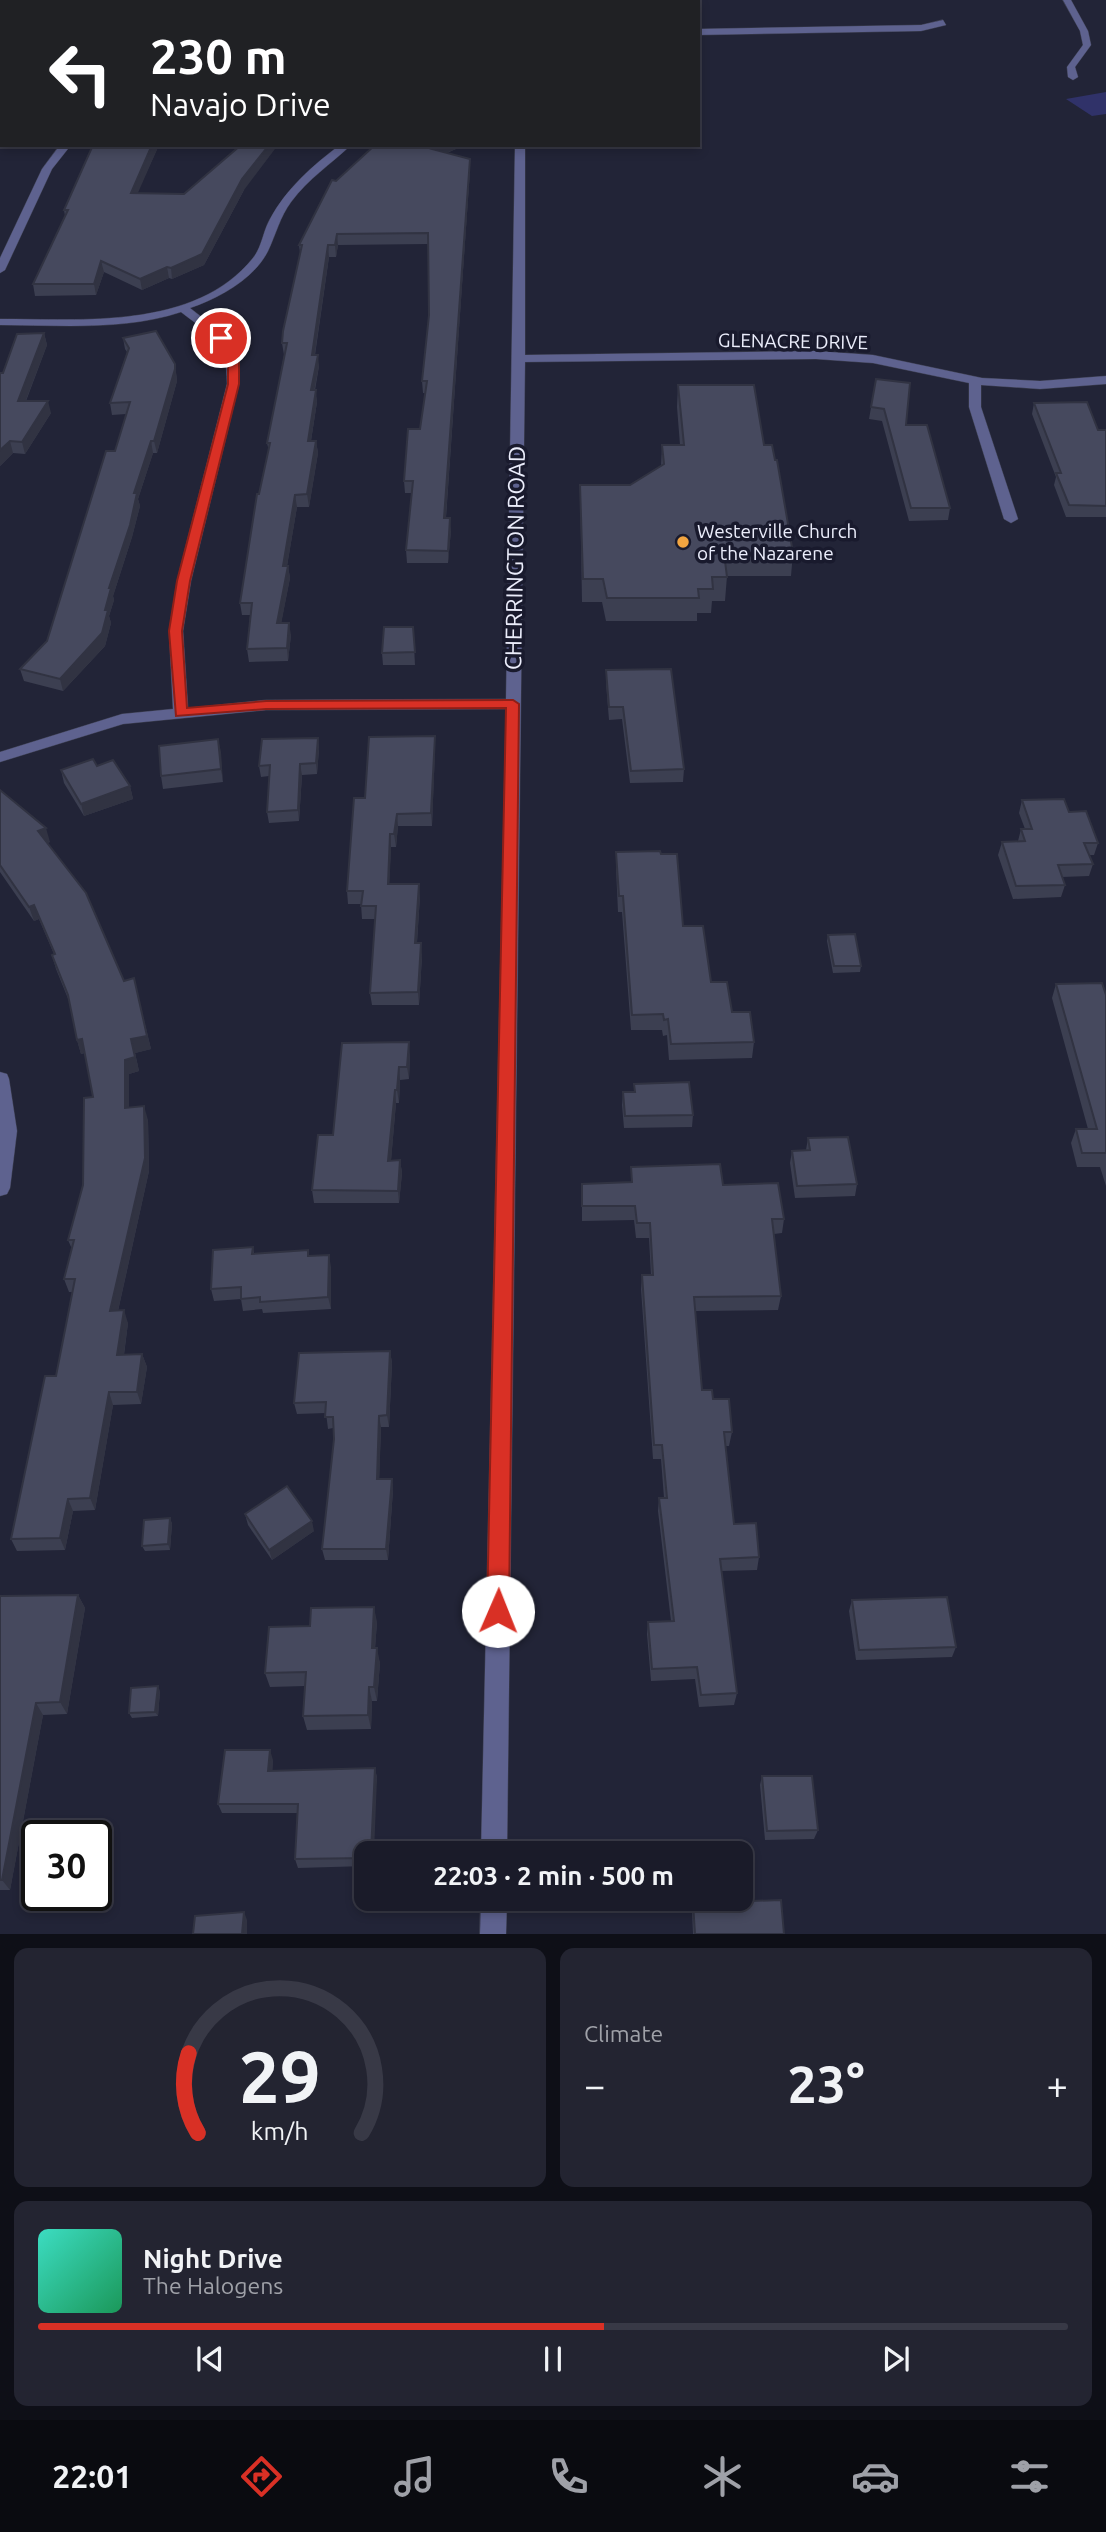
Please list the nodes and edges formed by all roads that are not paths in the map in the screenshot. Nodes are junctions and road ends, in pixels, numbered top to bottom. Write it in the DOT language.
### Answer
graph roads {
  1 [pos="1067,0"];
  2 [pos="943,23"];
  3 [pos="700,32"];
  4 [pos="1073,77"];
  5 [pos="64,147"];
  6 [pos="344,147"];
  7 [pos="520,147"];
  8 [pos="0,270"];
  9 [pos="183,308"];
  10 [pos="0,322"];
  11 [pos="519,359"];
  12 [pos="1106,380"];
  13 [pos="975,381"];
  14 [pos="1011,519"];
  15 [pos="513,704"];
  16 [pos="181,713"];
  17 [pos="0,757"];
  18 [pos="0,1079"];
  19 [pos="0,1188"];
  20 [pos="494,1841"];
  21 [pos="494,1911"];
  22 [pos="493,1934"];
  1 -- 4 [label="street"];
  2 -- 3 [label="street"];
  5 -- 8 [label="street"];
  6 -- 9 [label="street"];
  7 -- 11 [label="street, CHERRINGTON ROAD"];
  9 -- 10 [label="street"];
  9 -- 16 [label="street"];
  11 -- 13 [label="street, GLENACRE DRIVE"];
  11 -- 15 [label="street, CHERRINGTON ROAD"];
  12 -- 13 [label="street, GLENACRE DRIVE"];
  13 -- 14 [label="street"];
  15 -- 16 [label="street"];
  15 -- 20 [label="street, CHERRINGTON ROAD"];
  16 -- 17 [label="street"];
  18 -- 19 [label="street"];
  21 -- 22 [label="street"];
}
